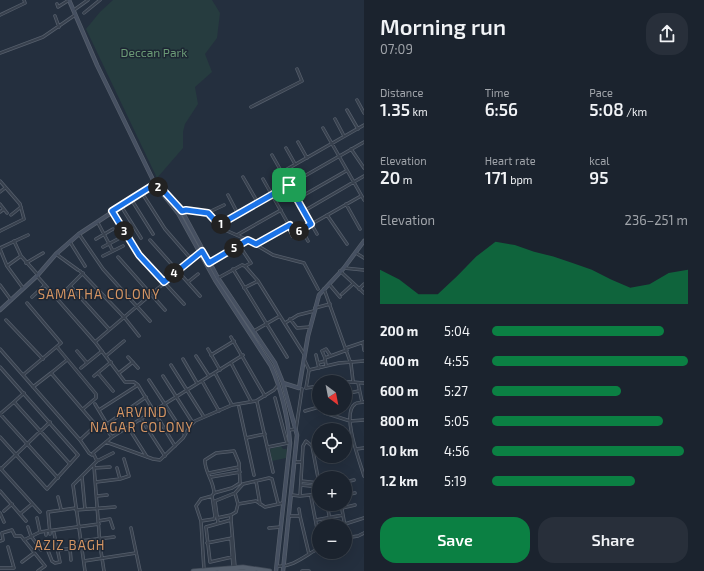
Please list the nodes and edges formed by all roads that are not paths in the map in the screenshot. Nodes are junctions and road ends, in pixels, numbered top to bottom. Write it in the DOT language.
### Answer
graph roads {
  1 [pos="24,0"];
  2 [pos="69,0"];
  3 [pos="88,0"];
  4 [pos="100,0"];
  5 [pos="96,1"];
  6 [pos="57,4"];
  7 [pos="73,10"];
  8 [pos="84,13"];
  9 [pos="0,15"];
  10 [pos="75,15"];
  11 [pos="55,16"];
  12 [pos="59,27"];
  13 [pos="0,53"];
  14 [pos="297,69"];
  15 [pos="357,100"];
  16 [pos="251,107"];
  17 [pos="347,110"];
  18 [pos="364,111"];
  19 [pos="335,119"];
  20 [pos="364,125"];
  21 [pos="323,128"];
  22 [pos="358,129"];
  23 [pos="344,136"];
  24 [pos="298,142"];
  25 [pos="364,142"];
  26 [pos="332,143"];
  27 [pos="286,148"];
  28 [pos="352,149"];
  29 [pos="272,155"];
  30 [pos="339,156"];
  31 [pos="307,158"];
  32 [pos="364,161"];
  33 [pos="360,163"];
  34 [pos="295,164"];
  35 [pos="364,168"];
  36 [pos="346,170"];
  37 [pos="282,172"];
  38 [pos="364,176"];
  39 [pos="243,178"];
  40 [pos="263,179"];
  41 [pos="0,182"];
  42 [pos="354,183"];
  43 [pos="156,185"];
  44 [pos="289,185"];
  45 [pos="5,188"];
  46 [pos="0,192"];
  47 [pos="142,193"];
  48 [pos="272,194"];
  49 [pos="228,195"];
  50 [pos="361,196"];
  51 [pos="131,199"];
  52 [pos="297,199"];
  53 [pos="364,200"];
  54 [pos="258,203"];
  55 [pos="0,204"];
  56 [pos="346,204"];
  57 [pos="120,205"];
  58 [pos="224,205"];
  59 [pos="21,207"];
  60 [pos="4,209"];
  61 [pos="281,210"];
  62 [pos="112,211"];
  63 [pos="182,211"];
  64 [pos="304,211"];
  65 [pos="0,212"];
  66 [pos="7,213"];
  67 [pos="208,213"];
  68 [pos="178,214"];
  69 [pos="238,214"];
  70 [pos="11,215"];
  71 [pos="327,215"];
  72 [pos="97,222"];
  73 [pos="311,224"];
  74 [pos="219,225"];
  75 [pos="290,225"];
  76 [pos="113,229"];
  77 [pos="360,229"];
  78 [pos="302,230"];
  79 [pos="0,231"];
  80 [pos="80,234"];
  81 [pos="104,234"];
  82 [pos="153,234"];
  83 [pos="317,234"];
  84 [pos="28,235"];
  85 [pos="237,235"];
  86 [pos="141,238"];
  87 [pos="96,239"];
  88 [pos="118,239"];
  89 [pos="150,240"];
  90 [pos="248,240"];
  91 [pos="14,241"];
  92 [pos="308,241"];
  93 [pos="70,242"];
  94 [pos="109,243"];
  95 [pos="256,244"];
  96 [pos="347,244"];
  97 [pos="363,244"];
  98 [pos="239,245"];
  99 [pos="123,246"];
  100 [pos="103,247"];
  101 [pos="0,248"];
  102 [pos="113,251"];
  103 [pos="44,252"];
  104 [pos="201,252"];
  105 [pos="356,252"];
  106 [pos="56,254"];
  107 [pos="21,256"];
  108 [pos="104,256"];
  109 [pos="118,257"];
  110 [pos="364,258"];
  111 [pos="191,259"];
  112 [pos="26,262"];
  113 [pos="209,263"];
  114 [pos="7,266"];
  115 [pos="85,266"];
  116 [pos="245,266"];
  117 [pos="344,268"];
  118 [pos="233,269"];
  119 [pos="178,270"];
  120 [pos="364,270"];
  121 [pos="340,271"];
  122 [pos="83,273"];
  123 [pos="198,274"];
  124 [pos="37,276"];
  125 [pos="216,279"];
  126 [pos="258,280"];
  127 [pos="164,282"];
  128 [pos="188,282"];
  129 [pos="329,283"];
  130 [pos="353,284"];
  131 [pos="364,284"];
  132 [pos="0,285"];
  133 [pos="45,286"];
  134 [pos="71,287"];
  135 [pos="22,288"];
  136 [pos="244,288"];
  137 [pos="324,288"];
  138 [pos="318,289"];
  139 [pos="359,289"];
  140 [pos="364,293"];
  141 [pos="150,294"];
  142 [pos="342,294"];
  143 [pos="200,296"];
  144 [pos="32,297"];
  145 [pos="340,297"];
  146 [pos="57,299"];
  147 [pos="11,300"];
  148 [pos="27,303"];
  149 [pos="184,304"];
  150 [pos="330,304"];
  151 [pos="136,306"];
  152 [pos="315,309"];
  153 [pos="0,310"];
  154 [pos="166,310"];
  155 [pos="280,316"];
  156 [pos="124,317"];
  157 [pos="290,319"];
  158 [pos="6,320"];
  159 [pos="150,321"];
  160 [pos="285,323"];
  161 [pos="266,324"];
  162 [pos="310,327"];
  163 [pos="110,329"];
  164 [pos="254,331"];
  165 [pos="139,336"];
  166 [pos="231,337"];
  167 [pos="124,341"];
  168 [pos="234,341"];
  169 [pos="95,342"];
  170 [pos="363,343"];
  171 [pos="57,347"];
  172 [pos="0,349"];
  173 [pos="208,349"];
  174 [pos="346,349"];
  175 [pos="364,350"];
  176 [pos="77,351"];
  177 [pos="102,351"];
  178 [pos="304,354"];
  179 [pos="211,355"];
  180 [pos="243,355"];
  181 [pos="106,356"];
  182 [pos="196,356"];
  183 [pos="316,356"];
  184 [pos="330,356"];
  185 [pos="128,357"];
  186 [pos="287,357"];
  187 [pos="303,358"];
  188 [pos="43,359"];
  189 [pos="183,359"];
  190 [pos="325,359"];
  191 [pos="67,360"];
  192 [pos="364,361"];
  193 [pos="111,362"];
  194 [pos="133,362"];
  195 [pos="87,363"];
  196 [pos="318,363"];
  197 [pos="230,364"];
  198 [pos="351,364"];
  199 [pos="171,365"];
  200 [pos="326,366"];
  201 [pos="0,367"];
  202 [pos="81,368"];
  203 [pos="138,368"];
  204 [pos="319,368"];
  205 [pos="220,370"];
  206 [pos="309,370"];
  207 [pos="51,373"];
  208 [pos="98,373"];
  209 [pos="119,373"];
  210 [pos="215,373"];
  211 [pos="23,375"];
  212 [pos="94,376"];
  213 [pos="163,376"];
  214 [pos="209,376"];
  215 [pos="149,380"];
  216 [pos="353,380"];
  217 [pos="202,381"];
  218 [pos="283,383"];
  219 [pos="358,383"];
  220 [pos="364,383"];
  221 [pos="197,384"];
  222 [pos="138,385"];
  223 [pos="278,385"];
  224 [pos="33,387"];
  225 [pos="312,387"];
  226 [pos="300,388"];
  227 [pos="306,388"];
  228 [pos="187,390"];
  229 [pos="113,391"];
  230 [pos="359,391"];
  231 [pos="352,392"];
  232 [pos="24,393"];
  233 [pos="265,396"];
  234 [pos="146,397"];
  235 [pos="175,397"];
  236 [pos="275,398"];
  237 [pos="251,401"];
  238 [pos="14,402"];
  239 [pos="257,402"];
  240 [pos="363,402"];
  241 [pos="95,404"];
  242 [pos="164,404"];
  243 [pos="232,404"];
  244 [pos="354,406"];
  245 [pos="239,407"];
  246 [pos="83,409"];
  247 [pos="312,409"];
  248 [pos="99,410"];
  249 [pos="154,411"];
  250 [pos="219,411"];
  251 [pos="305,411"];
  252 [pos="0,415"];
  253 [pos="330,415"];
  254 [pos="204,417"];
  255 [pos="141,419"];
  256 [pos="364,420"];
  257 [pos="350,421"];
  258 [pos="50,422"];
  259 [pos="193,423"];
  260 [pos="107,424"];
  261 [pos="128,427"];
  262 [pos="296,429"];
  263 [pos="289,430"];
  264 [pos="40,432"];
  265 [pos="265,434"];
  266 [pos="185,435"];
  267 [pos="0,437"];
  268 [pos="112,438"];
  269 [pos="246,438"];
  270 [pos="80,440"];
  271 [pos="106,442"];
  272 [pos="288,443"];
  273 [pos="29,444"];
  274 [pos="175,446"];
  275 [pos="268,447"];
  276 [pos="364,448"];
  277 [pos="356,449"];
  278 [pos="113,453"];
  279 [pos="92,455"];
  280 [pos="16,456"];
  281 [pos="165,456"];
  282 [pos="148,458"];
  283 [pos="124,459"];
  284 [pos="97,461"];
  285 [pos="296,462"];
  286 [pos="301,462"];
  287 [pos="70,464"];
  288 [pos="94,467"];
  289 [pos="110,467"];
  290 [pos="239,467"];
  291 [pos="1,468"];
  292 [pos="117,468"];
  293 [pos="317,471"];
  294 [pos="240,472"];
  295 [pos="273,472"];
  296 [pos="209,473"];
  297 [pos="254,475"];
  298 [pos="364,476"];
  299 [pos="82,477"];
  300 [pos="211,477"];
  301 [pos="58,478"];
  302 [pos="120,479"];
  303 [pos="256,481"];
  304 [pos="301,481"];
  305 [pos="96,482"];
  306 [pos="312,482"];
  307 [pos="301,485"];
  308 [pos="312,486"];
  309 [pos="0,491"];
  310 [pos="214,493"];
  311 [pos="235,493"];
  312 [pos="107,495"];
  313 [pos="292,495"];
  314 [pos="312,495"];
  315 [pos="97,496"];
  316 [pos="212,496"];
  317 [pos="300,496"];
  318 [pos="58,497"];
  319 [pos="311,497"];
  320 [pos="285,501"];
  321 [pos="278,502"];
  322 [pos="12,504"];
  323 [pos="32,504"];
  324 [pos="238,504"];
  325 [pos="260,504"];
  326 [pos="355,505"];
  327 [pos="352,506"];
  328 [pos="115,507"];
  329 [pos="98,508"];
  330 [pos="76,509"];
  331 [pos="85,509"];
  332 [pos="299,509"];
  333 [pos="61,510"];
  334 [pos="4,511"];
  335 [pos="328,511"];
  336 [pos="342,511"];
  337 [pos="40,512"];
  338 [pos="0,513"];
  339 [pos="20,514"];
  340 [pos="231,515"];
  341 [pos="343,515"];
  342 [pos="289,516"];
  343 [pos="300,516"];
  344 [pos="329,517"];
  345 [pos="37,518"];
  346 [pos="217,518"];
  347 [pos="364,518"];
  348 [pos="316,519"];
  349 [pos="320,519"];
  350 [pos="344,519"];
  351 [pos="231,520"];
  352 [pos="26,521"];
  353 [pos="201,521"];
  354 [pos="4,522"];
  355 [pos="98,522"];
  356 [pos="352,522"];
  357 [pos="218,523"];
  358 [pos="78,526"];
  359 [pos="28,527"];
  360 [pos="281,527"];
  361 [pos="113,528"];
  362 [pos="131,528"];
  363 [pos="268,528"];
  364 [pos="50,530"];
  365 [pos="53,530"];
  366 [pos="46,531"];
  367 [pos="40,532"];
  368 [pos="364,533"];
  369 [pos="50,534"];
  370 [pos="46,535"];
  371 [pos="31,536"];
  372 [pos="114,537"];
  373 [pos="352,537"];
  374 [pos="232,538"];
  375 [pos="24,540"];
  376 [pos="100,540"];
  377 [pos="80,541"];
  378 [pos="0,542"];
  379 [pos="45,543"];
  380 [pos="207,543"];
  381 [pos="8,547"];
  382 [pos="81,547"];
  383 [pos="70,549"];
  384 [pos="41,550"];
  385 [pos="58,550"];
  386 [pos="312,552"];
  387 [pos="34,553"];
  388 [pos="136,553"];
  389 [pos="309,554"];
  390 [pos="232,557"];
  391 [pos="102,558"];
  392 [pos="71,560"];
  393 [pos="83,561"];
  394 [pos="22,562"];
  395 [pos="276,566"];
  396 [pos="234,567"];
  397 [pos="0,568"];
  398 [pos="283,569"];
  399 [pos="204,570"];
  400 [pos="215,570"];
  401 [pos="38,571"];
  402 [pos="85,571"];
  403 [pos="104,571"];
  404 [pos="140,571"];
  405 [pos="193,571"];
  406 [pos="220,571"];
  407 [pos="254,571"];
  408 [pos="270,571"];
  409 [pos="276,571"];
  410 [pos="302,571"];
  411 [pos="309,571"];
  1 -- 9 [label="street"];
  2 -- 6 [label="street"];
  2 -- 7 [label="street"];
  3 -- 7 [label="street"];
  4 -- 5 [label="street"];
  5 -- 8 [label="street"];
  7 -- 10 [label="street"];
  10 -- 12 [label="street"];
  10 -- 43 [label="street"];
  11 -- 12 [label="street"];
  12 -- 13 [label="street"];
  14 -- 16 [label="street"];
  15 -- 18 [label="street"];
  17 -- 22 [label="street"];
  19 -- 23 [label="street"];
  20 -- 22 [label="street"];
  21 -- 26 [label="street"];
  22 -- 23 [label="street"];
  23 -- 26 [label="street"];
  24 -- 31 [label="street"];
  25 -- 28 [label="street"];
  26 -- 30 [label="street"];
  26 -- 31 [label="street"];
  27 -- 34 [label="street"];
  28 -- 30 [label="street"];
  28 -- 33 [label="street"];
  29 -- 37 [label="street"];
  30 -- 36 [label="street"];
  30 -- 44 [label="street"];
  31 -- 34 [label="street"];
  32 -- 33 [label="street"];
  33 -- 35 [label="street"];
  34 -- 37 [label="street"];
  36 -- 42 [label="street"];
  36 -- 52 [label="street"];
  37 -- 44 [label="street"];
  38 -- 42 [label="street"];
  39 -- 54 [label="street"];
  40 -- 48 [label="street"];
  41 -- 45 [label="street"];
  42 -- 50 [label="street"];
  42 -- 64 [label="street"];
  43 -- 47 [label="street"];
  43 -- 63 [label="street"];
  43 -- 68 [label="street"];
  44 -- 48 [label="street"];
  44 -- 52 [label="street"];
  45 -- 46 [label="street"];
  45 -- 59 [label="street"];
  47 -- 51 [label="street"];
  47 -- 111 [label="street"];
  48 -- 54 [label="street"];
  48 -- 61 [label="street"];
  49 -- 69 [label="street"];
  50 -- 53 [label="street"];
  50 -- 56 [label="street"];
  51 -- 57 [label="street"];
  51 -- 82 [label="street"];
  52 -- 64 [label="street"];
  54 -- 69 [label="street"];
  55 -- 60 [label="street"];
  56 -- 71 [label="street"];
  56 -- 77 [label="street"];
  57 -- 62 [label="street"];
  57 -- 86 [label="street"];
  58 -- 67 [label="street"];
  59 -- 70 [label="street"];
  59 -- 79 [label="street"];
  60 -- 65 [label="street"];
  60 -- 66 [label="street"];
  61 -- 75 [label="street"];
  61 -- 85 [label="street"];
  62 -- 72 [label="street"];
  62 -- 127 [label="street"];
  63 -- 67 [label="street"];
  63 -- 68 [label="street"];
  63 -- 104 [label="street"];
  64 -- 73 [label="street"];
  67 -- 74 [label="street"];
  68 -- 104 [label="street"];
  69 -- 74 [label="street"];
  71 -- 73 [label="street"];
  71 -- 96 [label="street"];
  72 -- 80 [label="street"];
  72 -- 81 [label="street"];
  73 -- 78 [label="street"];
  73 -- 83 [label="street"];
  74 -- 85 [label="street"];
  75 -- 78 [label="street"];
  75 -- 95 [label="street"];
  76 -- 81 [label="street"];
  78 -- 92 [label="street"];
  80 -- 93 [label="street"];
  80 -- 151 [label="street"];
  81 -- 87 [label="street"];
  81 -- 94 [label="street"];
  84 -- 91 [label="street"];
  85 -- 90 [label="street"];
  88 -- 94 [label="street"];
  89 -- 119 [label="street"];
  90 -- 95 [label="street"];
  90 -- 98 [label="street"];
  91 -- 101 [label="street"];
  91 -- 107 [label="street"];
  93 -- 106 [label="street"];
  93 -- 115 [label="street"];
  94 -- 100 [label="street"];
  94 -- 102 [label="street"];
  95 -- 138 [label="street"];
  97 -- 105 [label="street"];
  98 -- 113 [label="street"];
  98 -- 116 [label="street"];
  99 -- 102 [label="street"];
  101 -- 114 [label="street"];
  102 -- 108 [label="street"];
  103 -- 112 [label="street"];
  104 -- 111 [label="street"];
  104 -- 113 [label="street"];
  104 -- 125 [label="street"];
  105 -- 110 [label="street"];
  105 -- 117 [label="street"];
  106 -- 122 [label="street"];
  106 -- 124 [label="street"];
  107 -- 112 [label="street"];
  107 -- 114 [label="street"];
  109 -- 141 [label="street"];
  111 -- 119 [label="street"];
  112 -- 124 [label="street"];
  113 -- 125 [label="street"];
  114 -- 135 [label="street"];
  116 -- 118 [label="street"];
  116 -- 126 [label="street"];
  117 -- 120 [label="street"];
  117 -- 121 [label="street"];
  118 -- 125 [label="street"];
  118 -- 136 [label="street"];
  119 -- 127 [label="street"];
  119 -- 128 [label="street"];
  121 -- 129 [label="street"];
  121 -- 130 [label="street"];
  122 -- 134 [label="street"];
  122 -- 156 [label="street"];
  123 -- 128 [label="street"];
  124 -- 133 [label="street"];
  124 -- 135 [label="street"];
  125 -- 164 [label="street"];
  125 -- 223 [label="street"];
  126 -- 136 [label="street"];
  126 -- 155 [label="street"];
  127 -- 141 [label="street"];
  127 -- 149 [label="street"];
  128 -- 143 [label="street"];
  129 -- 137 [label="street"];
  129 -- 145 [label="street"];
  130 -- 139 [label="street"];
  130 -- 142 [label="street"];
  131 -- 139 [label="street"];
  132 -- 147 [label="street"];
  133 -- 144 [label="street"];
  133 -- 146 [label="street"];
  134 -- 146 [label="street"];
  134 -- 163 [label="street"];
  135 -- 147 [label="street"];
  136 -- 161 [label="street"];
  137 -- 150 [label="street"];
  137 -- 152 [label="street"];
  139 -- 140 [label="street"];
  141 -- 151 [label="street"];
  141 -- 154 [label="street"];
  146 -- 169 [label="street"];
  147 -- 153 [label="street"];
  148 -- 171 [label="street"];
  150 -- 152 [label="street"];
  150 -- 174 [label="street"];
  151 -- 156 [label="street"];
  151 -- 159 [label="street"];
  152 -- 157 [label="street"];
  152 -- 162 [label="street"];
  155 -- 160 [label="street"];
  155 -- 161 [label="street"];
  156 -- 163 [label="street"];
  156 -- 165 [label="street"];
  157 -- 160 [label="street"];
  157 -- 162 [label="street"];
  158 -- 188 [label="street"];
  160 -- 178 [label="street"];
  161 -- 164 [label="street"];
  161 -- 186 [label="street"];
  162 -- 178 [label="street"];
  163 -- 169 [label="street"];
  164 -- 218 [label="street"];
  166 -- 168 [label="street"];
  167 -- 181 [label="street"];
  168 -- 179 [label="street"];
  168 -- 180 [label="street"];
  169 -- 177 [label="street"];
  170 -- 174 [label="street"];
  170 -- 175 [label="street"];
  171 -- 188 [label="street"];
  171 -- 191 [label="street"];
  172 -- 211 [label="street"];
  173 -- 179 [label="street"];
  174 -- 184 [label="street"];
  174 -- 198 [label="street"];
  176 -- 195 [label="street"];
  177 -- 181 [label="street"];
  177 -- 195 [label="street"];
  178 -- 187 [label="street"];
  179 -- 205 [label="street"];
  180 -- 197 [label="street"];
  180 -- 233 [label="street"];
  181 -- 193 [label="street"];
  182 -- 214 [label="street"];
  183 -- 196 [label="street"];
  184 -- 190 [label="street"];
  184 -- 190 [label="street"];
  185 -- 194 [label="street"];
  187 -- 206 [label="street"];
  187 -- 226 [label="street"];
  188 -- 211 [label="street"];
  189 -- 221 [label="street"];
  190 -- 196 [label="street"];
  190 -- 200 [label="street"];
  191 -- 207 [label="street"];
  191 -- 246 [label="street"];
  192 -- 198 [label="street"];
  193 -- 208 [label="street"];
  193 -- 209 [label="street"];
  194 -- 203 [label="street"];
  194 -- 209 [label="street"];
  195 -- 202 [label="street"];
  196 -- 204 [label="street"];
  197 -- 205 [label="street"];
  197 -- 237 [label="street"];
  198 -- 200 [label="street"];
  198 -- 216 [label="street"];
  199 -- 228 [label="street"];
  200 -- 204 [label="street"];
  201 -- 232 [label="street"];
  204 -- 206 [label="street"];
  205 -- 210 [label="street"];
  206 -- 227 [label="street"];
  207 -- 224 [label="street"];
  207 -- 246 [label="street"];
  208 -- 212 [label="street"];
  208 -- 229 [label="street"];
  209 -- 222 [label="street"];
  210 -- 214 [label="street"];
  210 -- 243 [label="street"];
  211 -- 224 [label="street"];
  213 -- 235 [label="street"];
  214 -- 217 [label="street"];
  215 -- 242 [label="street"];
  216 -- 219 [label="street"];
  217 -- 221 [label="street"];
  217 -- 250 [label="street"];
  218 -- 223 [label="street"];
  218 -- 226 [label="street"];
  218 -- 262 [label="street"];
  219 -- 220 [label="street"];
  219 -- 230 [label="street"];
  221 -- 228 [label="street"];
  222 -- 234 [label="street"];
  222 -- 248 [label="street"];
  223 -- 233 [label="street"];
  223 -- 263 [label="street"];
  224 -- 270 [label="street"];
  225 -- 227 [label="street"];
  226 -- 227 [label="street"];
  226 -- 262 [label="street"];
  228 -- 235 [label="street"];
  228 -- 254 [label="street"];
  230 -- 231 [label="street"];
  230 -- 240 [label="street"];
  232 -- 238 [label="street"];
  232 -- 258 [label="street"];
  233 -- 237 [label="street"];
  234 -- 249 [label="street"];
  234 -- 260 [label="street"];
  235 -- 242 [label="street"];
  235 -- 259 [label="street"];
  236 -- 272 [label="street"];
  237 -- 243 [label="street"];
  238 -- 252 [label="street"];
  238 -- 264 [label="street"];
  239 -- 265 [label="street"];
  240 -- 244 [label="street"];
  241 -- 248 [label="street"];
  242 -- 249 [label="street"];
  242 -- 266 [label="street"];
  243 -- 250 [label="street"];
  244 -- 257 [label="street"];
  245 -- 269 [label="street"];
  246 -- 270 [label="street"];
  247 -- 251 [label="street"];
  248 -- 260 [label="street"];
  249 -- 255 [label="street"];
  249 -- 274 [label="street"];
  250 -- 254 [label="street"];
  252 -- 273 [label="street"];
  253 -- 257 [label="street"];
  254 -- 259 [label="street"];
  255 -- 261 [label="street"];
  255 -- 281 [label="street"];
  256 -- 257 [label="street"];
  257 -- 277 [label="street"];
  258 -- 264 [label="street"];
  258 -- 287 [label="street"];
  259 -- 266 [label="street"];
  260 -- 268 [label="street"];
  261 -- 268 [label="street"];
  261 -- 282 [label="street"];
  262 -- 263 [label="street"];
  262 -- 285 [label="street"];
  263 -- 272 [label="street"];
  264 -- 273 [label="street"];
  264 -- 287 [label="street"];
  265 -- 269 [label="street"];
  265 -- 275 [label="street"];
  266 -- 274 [label="street"];
  267 -- 280 [label="street"];
  268 -- 271 [label="street"];
  269 -- 297 [label="street"];
  270 -- 279 [label="street"];
  271 -- 279 [label="street"];
  271 -- 282 [label="street"];
  272 -- 275 [label="street"];
  272 -- 320 [label="street"];
  273 -- 280 [label="street"];
  273 -- 301 [label="street"];
  274 -- 281 [label="street"];
  275 -- 295 [label="street"];
  276 -- 277 [label="street"];
  277 -- 298 [label="street"];
  278 -- 284 [label="street"];
  279 -- 284 [label="street"];
  280 -- 291 [label="street"];
  280 -- 301 [label="street"];
  281 -- 282 [label="street"];
  283 -- 302 [label="street"];
  284 -- 288 [label="street"];
  285 -- 286 [label="street"];
  285 -- 313 [label="street"];
  286 -- 293 [label="street"];
  286 -- 304 [label="street"];
  287 -- 301 [label="street"];
  288 -- 289 [label="street"];
  288 -- 299 [label="street"];
  288 -- 305 [label="street"];
  290 -- 294 [label="street"];
  290 -- 296 [label="street"];
  290 -- 296 [label="street"];
  291 -- 323 [label="street"];
  292 -- 302 [label="street"];
  294 -- 300 [label="street"];
  294 -- 310 [label="street"];
  296 -- 300 [label="street"];
  299 -- 330 [label="street"];
  299 -- 331 [label="street"];
  300 -- 310 [label="street"];
  302 -- 305 [label="street"];
  303 -- 311 [label="street"];
  303 -- 321 [label="street"];
  303 -- 325 [label="street"];
  304 -- 306 [label="street"];
  304 -- 307 [label="street"];
  305 -- 315 [label="street"];
  307 -- 308 [label="street"];
  307 -- 317 [label="street"];
  309 -- 322 [label="street"];
  310 -- 316 [label="street"];
  311 -- 324 [label="street"];
  311 -- 346 [label="street"];
  312 -- 315 [label="street"];
  313 -- 317 [label="street"];
  313 -- 342 [label="street"];
  314 -- 317 [label="street"];
  315 -- 329 [label="street"];
  316 -- 353 [label="street"];
  316 -- 353 [label="street"];
  318 -- 333 [label="street"];
  319 -- 348 [label="street"];
  320 -- 321 [label="street"];
  320 -- 360 [label="street"];
  321 -- 325 [label="street"];
  322 -- 334 [label="street"];
  322 -- 339 [label="street"];
  323 -- 337 [label="street"];
  323 -- 339 [label="street"];
  324 -- 325 [label="street"];
  324 -- 340 [label="street"];
  326 -- 327 [label="street"];
  328 -- 329 [label="street"];
  329 -- 331 [label="street"];
  329 -- 355 [label="street"];
  330 -- 331 [label="street"];
  330 -- 333 [label="street"];
  330 -- 358 [label="street"];
  332 -- 343 [label="street"];
  333 -- 364 [label="street"];
  335 -- 344 [label="street"];
  336 -- 341 [label="street"];
  338 -- 354 [label="street"];
  339 -- 352 [label="street"];
  340 -- 346 [label="street"];
  340 -- 351 [label="street"];
  341 -- 344 [label="street"];
  341 -- 350 [label="street"];
  342 -- 343 [label="street"];
  342 -- 398 [label="street"];
  343 -- 389 [label="street"];
  344 -- 349 [label="street"];
  345 -- 367 [label="street"];
  346 -- 357 [label="street"];
  347 -- 356 [label="street"];
  351 -- 357 [label="street"];
  351 -- 374 [label="street"];
  353 -- 399 [label="street"];
  355 -- 358 [label="street"];
  355 -- 361 [label="street"];
  355 -- 376 [label="street"];
  357 -- 380 [label="street"];
  358 -- 365 [label="street"];
  358 -- 377 [label="street"];
  359 -- 371 [label="street"];
  360 -- 363 [label="street"];
  360 -- 395 [label="street"];
  362 -- 388 [label="street"];
  364 -- 365 [label="street"];
  364 -- 366 [label="street"];
  364 -- 369 [label="street"];
  365 -- 385 [label="street"];
  366 -- 367 [label="street"];
  366 -- 370 [label="street"];
  367 -- 371 [label="street"];
  368 -- 373 [label="street"];
  371 -- 375 [label="street"];
  371 -- 384 [label="street"];
  372 -- 376 [label="street"];
  374 -- 380 [label="street"];
  374 -- 390 [label="street"];
  374 -- 396 [label="street"];
  375 -- 378 [label="street"];
  375 -- 387 [label="street"];
  376 -- 377 [label="street"];
  376 -- 391 [label="street"];
  377 -- 382 [label="street"];
  379 -- 385 [label="street"];
  380 -- 390 [label="street"];
  381 -- 397 [label="street"];
  382 -- 383 [label="street"];
  382 -- 393 [label="street"];
  383 -- 385 [label="street"];
  383 -- 392 [label="street"];
  386 -- 389 [label="street"];
  387 -- 394 [label="street"];
  387 -- 401 [label="street"];
  388 -- 391 [label="street"];
  388 -- 404 [label="street"];
  389 -- 398 [label="street"];
  390 -- 396 [label="street"];
  391 -- 393 [label="street"];
  391 -- 403 [label="street"];
  393 -- 402 [label="street"];
  395 -- 398 [label="street"];
  395 -- 409 [label="street"];
  396 -- 400 [label="main road"];
  396 -- 408 [label="main road"];
  399 -- 400 [label="main road"];
  399 -- 405 [label="main road"];
  406 -- 407 [label="main road"];
  410 -- 411 [label="street"];
}
